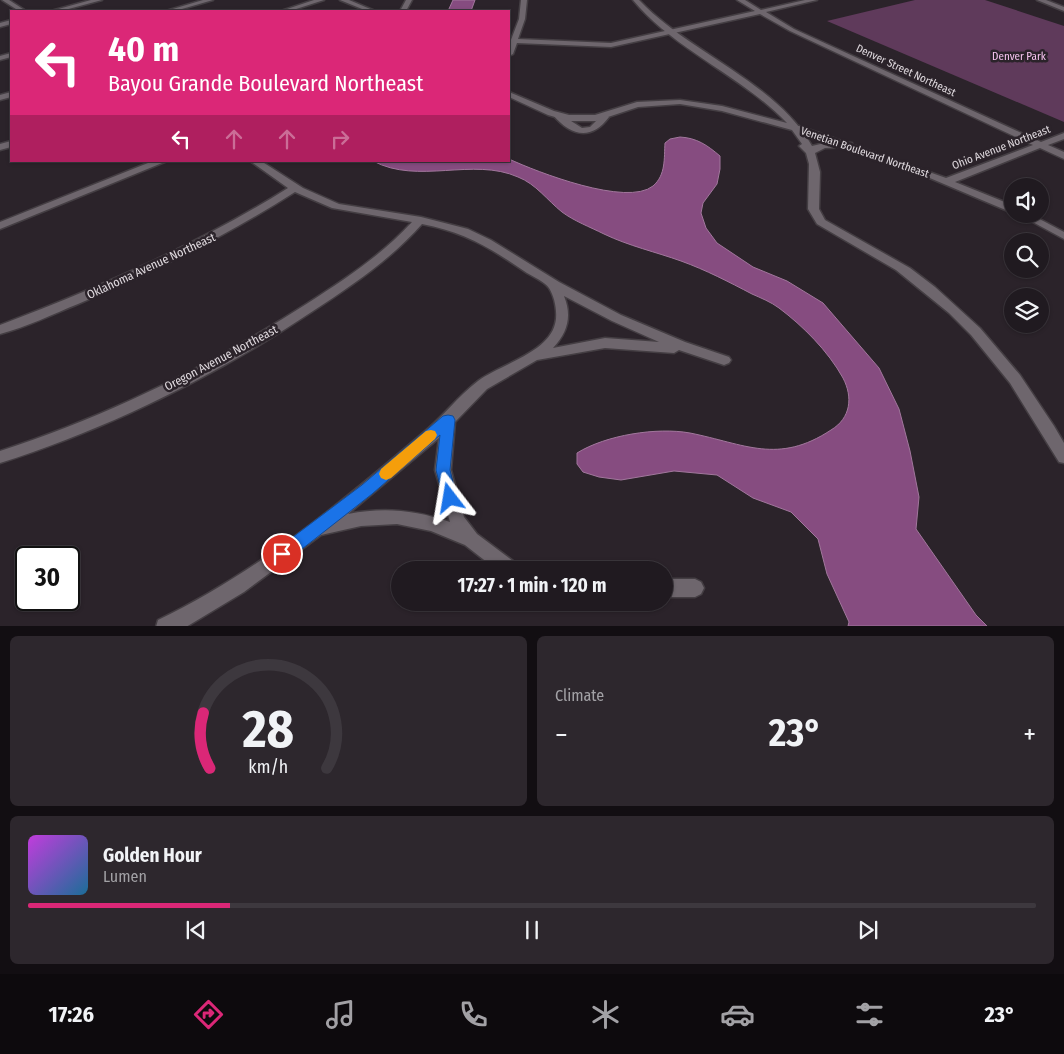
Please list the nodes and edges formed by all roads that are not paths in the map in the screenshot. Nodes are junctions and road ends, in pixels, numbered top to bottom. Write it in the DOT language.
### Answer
graph roads {
  1 [pos="5,0"];
  2 [pos="100,0"];
  3 [pos="210,0"];
  4 [pos="321,0"];
  5 [pos="343,0"];
  6 [pos="524,0"];
  7 [pos="636,0"];
  8 [pos="740,0"];
  9 [pos="814,0"];
  10 [pos="1040,0"];
  11 [pos="1064,9"];
  12 [pos="21,10"];
  13 [pos="58,10"];
  14 [pos="173,10"];
  15 [pos="287,10"];
  16 [pos="369,10"];
  17 [pos="759,13"];
  18 [pos="671,32"];
  19 [pos="514,41"];
  20 [pos="510,51"];
  21 [pos="510,94"];
  22 [pos="767,102"];
  23 [pos="741,113"];
  24 [pos="759,118"];
  25 [pos="796,128"];
  26 [pos="1064,136"];
  27 [pos="849,145"];
  28 [pos="1041,145"];
  29 [pos="810,152"];
  30 [pos="1064,156"];
  31 [pos="160,162"];
  32 [pos="256,162"];
  33 [pos="948,181"];
  34 [pos="295,188"];
  35 [pos="1004,206"];
  36 [pos="420,221"];
  37 [pos="1040,223"];
  38 [pos="0,226"];
  39 [pos="1064,236"];
  40 [pos="554,285"];
  41 [pos="0,330"];
  42 [pos="686,349"];
  43 [pos="533,357"];
  44 [pos="724,360"];
  45 [pos="448,420"];
  46 [pos="0,457"];
  47 [pos="1064,457"];
  48 [pos="313,531"];
  49 [pos="471,540"];
  50 [pos="499,561"];
  51 [pos="673,588"];
  52 [pos="695,588"];
  53 [pos="165,626"];
  1 -- 12 [label="street"];
  2 -- 13 [label="street"];
  3 -- 14 [label="street"];
  4 -- 15 [label="street"];
  5 -- 16 [label="street"];
  6 -- 19 [label="street"];
  7 -- 18 [label="street, Venetian Boulevard Northeast"];
  8 -- 17 [label="street, Denver Street Northeast"];
  9 -- 17 [label="street"];
  10 -- 11 [label="street"];
  17 -- 18 [label="street"];
  17 -- 28 [label="street, Denver Street Northeast"];
  18 -- 19 [label="street"];
  18 -- 22 [label="street, Venetian Boulevard Northeast"];
  19 -- 20 [label="street"];
  21 -- 23 [label="street"];
  22 -- 23 [label="street"];
  22 -- 25 [label="street, Venetian Boulevard Northeast"];
  23 -- 24 [label="street"];
  24 -- 25 [label="street"];
  24 -- 29 [label="street"];
  25 -- 27 [label="street, Venetian Boulevard Northeast"];
  25 -- 29 [label="street"];
  26 -- 28 [label="street, Ohio Avenue Northeast"];
  27 -- 29 [label="street"];
  27 -- 33 [label="street, Venetian Boulevard Northeast"];
  28 -- 30 [label="street, Denver Street Northeast"];
  28 -- 33 [label="street, Ohio Avenue Northeast"];
  29 -- 47 [label="street"];
  31 -- 38 [label="street"];
  32 -- 34 [label="street"];
  33 -- 35 [label="street, Venetian Boulevard Northeast"];
  34 -- 36 [label="street"];
  34 -- 41 [label="street, Oklahoma Avenue Northeast"];
  36 -- 40 [label="street"];
  36 -- 46 [label="street, Oregon Avenue Northeast"];
  37 -- 39 [label="street"];
  40 -- 42 [label="street"];
  40 -- 43 [label="street"];
  42 -- 43 [label="street"];
  42 -- 44 [label="street"];
  43 -- 45 [label="street"];
  45 -- 48 [label="street"];
  45 -- 49 [label="street"];
  48 -- 49 [label="street"];
  48 -- 53 [label="street"];
  49 -- 50 [label="street"];
  51 -- 52 [label="street"];
}
